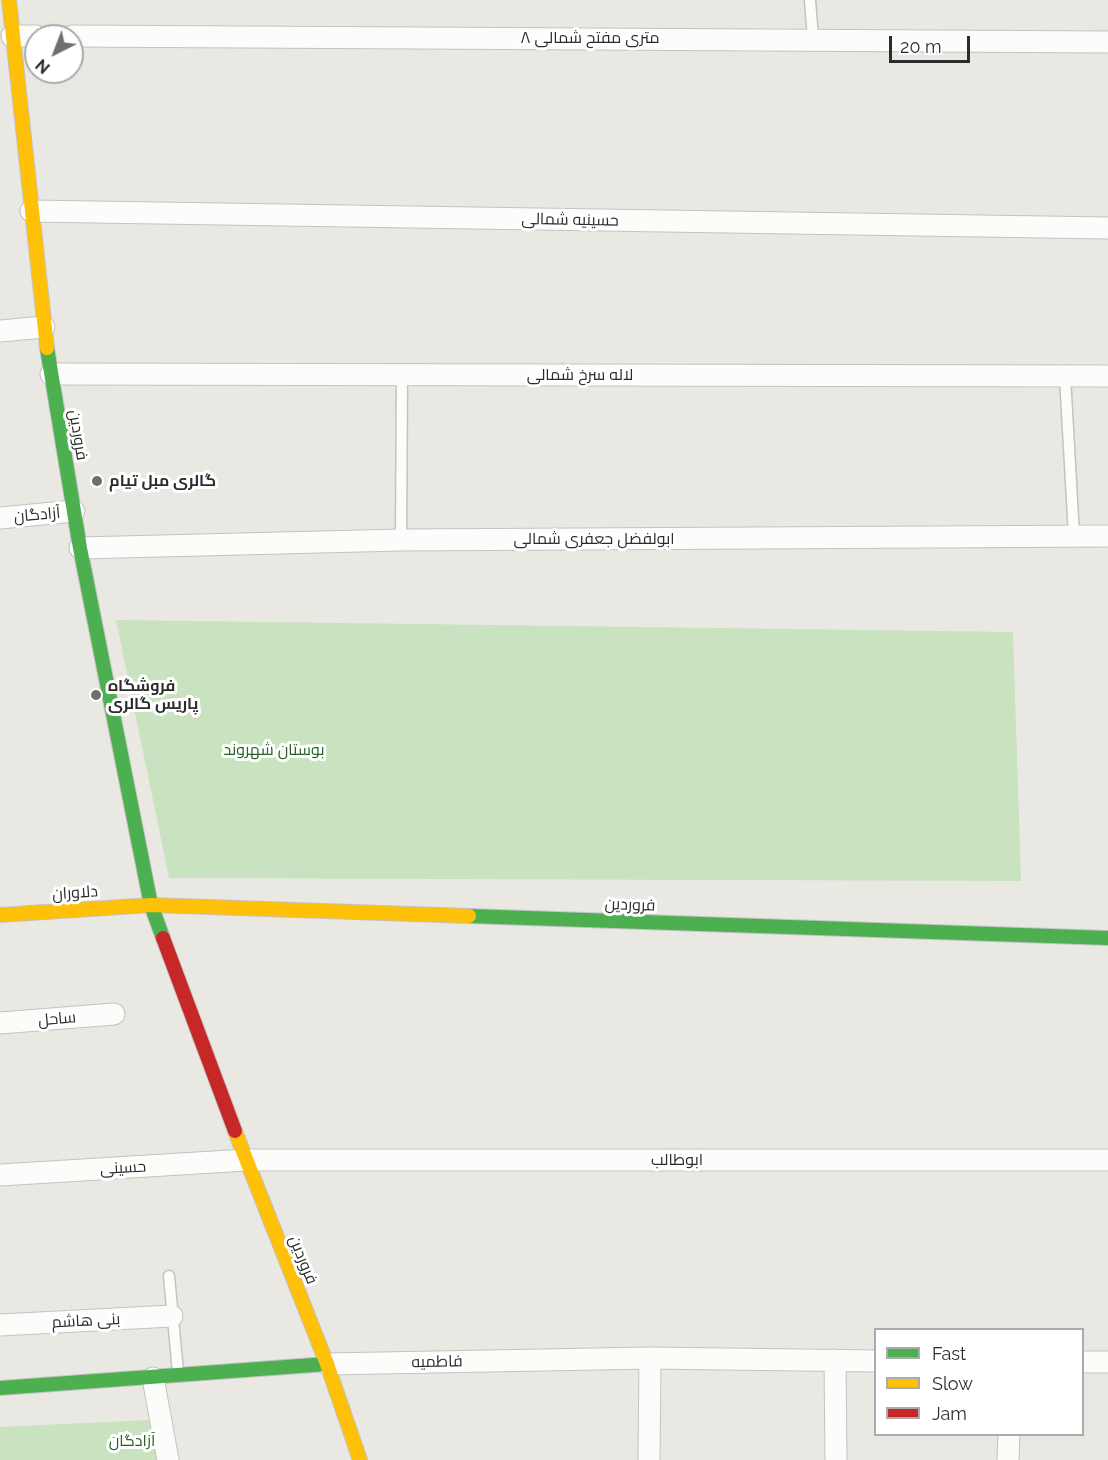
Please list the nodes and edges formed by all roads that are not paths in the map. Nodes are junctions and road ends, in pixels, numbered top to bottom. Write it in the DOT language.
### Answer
graph roads {
  1 [pos="9,0"];
  2 [pos="810,0"];
  3 [pos="12,36"];
  4 [pos="24,36"];
  5 [pos="84,36"];
  6 [pos="813,39"];
  7 [pos="1108,42"];
  8 [pos="31,211"];
  9 [pos="1108,228"];
  10 [pos="44,327"];
  11 [pos="0,331"];
  12 [pos="51,374"];
  13 [pos="402,375"];
  14 [pos="1108,375"];
  15 [pos="1065,376"];
  16 [pos="74,512"];
  17 [pos="0,518"];
  18 [pos="1074,536"];
  19 [pos="1108,536"];
  20 [pos="401,540"];
  21 [pos="80,548"];
  22 [pos="151,905"];
  23 [pos="0,915"];
  24 [pos="1108,938"];
  25 [pos="114,1014"];
  26 [pos="0,1023"];
  27 [pos="246,1160"];
  28 [pos="1108,1160"];
  29 [pos="0,1175"];
  30 [pos="169,1276"];
  31 [pos="172,1316"];
  32 [pos="0,1325"];
  33 [pos="650,1358"];
  34 [pos="835,1360"];
  35 [pos="874,1360"];
  36 [pos="1084,1362"];
  37 [pos="1108,1362"];
  38 [pos="327,1364"];
  39 [pos="178,1375"];
  40 [pos="153,1378"];
  41 [pos="0,1389"];
  42 [pos="1009,1436"];
  43 [pos="168,1460"];
  44 [pos="360,1460"];
  45 [pos="649,1460"];
  46 [pos="836,1460"];
  47 [pos="1008,1460"];
  1 -- 3 [label="street, فروردین"];
  2 -- 6 [label="lane"];
  3 -- 4 [label="street"];
  3 -- 8 [label="street, فروردین"];
  5 -- 6 [label="street, ۸ متری مفتح شمالی"];
  6 -- 7 [label="street, ۸ متری مفتح شمالی"];
  8 -- 9 [label="street, حسینیه شمالی"];
  8 -- 10 [label="street, فروردین"];
  10 -- 11 [label="street"];
  10 -- 12 [label="street, فروردین"];
  12 -- 13 [label="street, لاله سرخ شمالی"];
  12 -- 16 [label="street, فروردین"];
  13 -- 15 [label="street, لاله سرخ شمالی"];
  13 -- 20 [label="lane"];
  14 -- 15 [label="street, لاله سرخ شمالی"];
  15 -- 18 [label="lane"];
  16 -- 17 [label="street, آزادگان"];
  16 -- 21 [label="street, فروردین"];
  18 -- 19 [label="street, ابولفضل جعفری شمالی"];
  18 -- 20 [label="street, ابولفضل جعفری شمالی"];
  20 -- 21 [label="street, ابولفضل جعفری شمالی"];
  21 -- 22 [label="street, فروردین"];
  22 -- 23 [label="street, دلاوران"];
  22 -- 24 [label="street, فروردین"];
  22 -- 27 [label="street, فروردین"];
  25 -- 26 [label="street, ساحل"];
  27 -- 28 [label="street, ابوطالب"];
  27 -- 29 [label="street, حسینی"];
  27 -- 38 [label="street, فروردین"];
  30 -- 31 [label="lane"];
  31 -- 32 [label="street, بنی هاشم"];
  31 -- 39 [label="lane"];
  33 -- 34 [label="street, فاطمیه"];
  33 -- 38 [label="street, فاطمیه"];
  33 -- 45 [label="street"];
  34 -- 35 [label="street, فاطمیه"];
  34 -- 46 [label="street"];
  36 -- 37 [label="street"];
  38 -- 39 [label="street, فاطمیه"];
  38 -- 44 [label="street, فروردین"];
  39 -- 40 [label="street, فاطمیه"];
  40 -- 41 [label="street, فاطمیه"];
  40 -- 43 [label="street"];
  42 -- 47 [label="street"];
}
